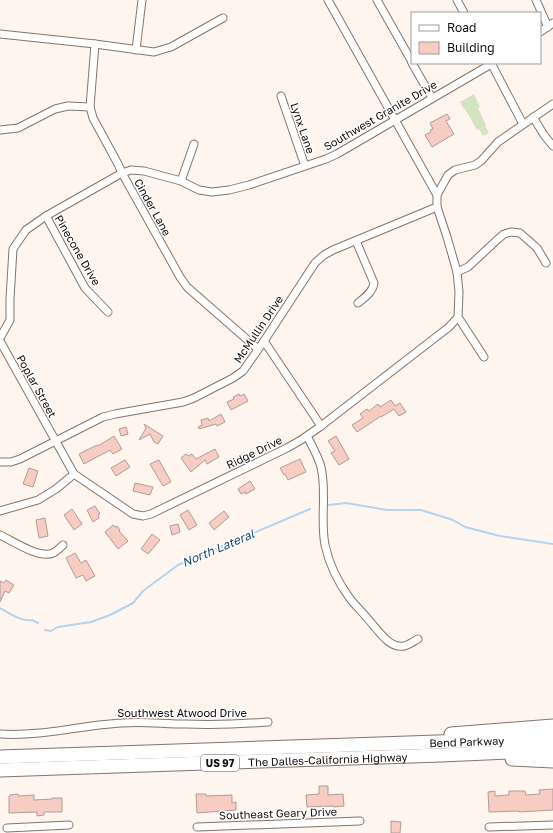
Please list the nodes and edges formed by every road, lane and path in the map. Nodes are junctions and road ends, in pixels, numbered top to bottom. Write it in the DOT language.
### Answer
graph roads {
  1 [pos="142,0"];
  2 [pos="328,0"];
  3 [pos="377,0"];
  4 [pos="457,0"];
  5 [pos="536,0"];
  6 [pos="463,12"];
  7 [pos="223,18"];
  8 [pos="550,25"];
  9 [pos="541,31"];
  10 [pos="0,34"];
  11 [pos="95,44"];
  12 [pos="136,50"];
  13 [pos="411,61"];
  14 [pos="413,64"];
  15 [pos="490,64"];
  16 [pos="493,64"];
  17 [pos="281,96"];
  18 [pos="432,98"];
  19 [pos="553,104"];
  20 [pos="90,108"];
  21 [pos="533,117"];
  22 [pos="394,120"];
  23 [pos="523,124"];
  24 [pos="0,130"];
  25 [pos="194,144"];
  26 [pos="553,146"];
  27 [pos="305,166"];
  28 [pos="122,174"];
  29 [pos="181,181"];
  30 [pos="437,195"];
  31 [pos="437,206"];
  32 [pos="46,216"];
  33 [pos="356,241"];
  34 [pos="546,263"];
  35 [pos="457,272"];
  36 [pos="358,303"];
  37 [pos="108,312"];
  38 [pos="458,317"];
  39 [pos="0,340"];
  40 [pos="264,341"];
  41 [pos="258,349"];
  42 [pos="484,357"];
  43 [pos="321,426"];
  44 [pos="307,436"];
  45 [pos="56,441"];
  46 [pos="0,462"];
  47 [pos="74,474"];
  48 [pos="0,511"];
  49 [pos="0,535"];
  50 [pos="63,546"];
  51 [pos="418,639"];
  52 [pos="268,722"];
  53 [pos="553,726"];
  54 [pos="0,734"];
  55 [pos="553,738"];
  56 [pos="356,745"];
  57 [pos="553,750"];
  58 [pos="441,755"];
  59 [pos="0,757"];
  60 [pos="553,761"];
  61 [pos="0,770"];
  62 [pos="360,822"];
  63 [pos="69,825"];
  64 [pos="553,825"];
  65 [pos="197,827"];
  66 [pos="489,827"];
  67 [pos="7,828"];
  68 [pos="237,829"];
  69 [pos="38,830"];
  70 [pos="510,830"];
  1 -- 12 [label="street"];
  2 -- 22 [label="street"];
  3 -- 13 [label="street"];
  4 -- 6 [label="street"];
  5 -- 8 [label="street"];
  7 -- 12 [label="street"];
  8 -- 9 [label="street"];
  10 -- 11 [label="street"];
  11 -- 12 [label="street"];
  11 -- 20 [label="street, Cinder Lane"];
  14 -- 18 [label="street"];
  15 -- 18 [label="street, Southwest Granite Drive"];
  16 -- 23 [label="street"];
  17 -- 27 [label="street, Lynx Lane"];
  18 -- 22 [label="street, Southwest Granite Drive"];
  19 -- 21 [label="street"];
  20 -- 24 [label="street"];
  20 -- 28 [label="street, Cinder Lane"];
  21 -- 23 [label="street"];
  21 -- 26 [label="street"];
  22 -- 27 [label="street, Southwest Granite Drive"];
  22 -- 30 [label="street"];
  23 -- 30 [label="street"];
  25 -- 29 [label="street"];
  27 -- 29 [label="street, Southwest Granite Drive"];
  28 -- 29 [label="street, Southwest Granite Drive"];
  28 -- 32 [label="street, Southwest Granite Drive"];
  28 -- 41 [label="street, Cinder Lane"];
  30 -- 31 [label="street"];
  31 -- 33 [label="street, McMullin Drive"];
  31 -- 35 [label="street"];
  32 -- 37 [label="street, Pinecone Drive"];
  32 -- 39 [label="street, Southwest Granite Drive"];
  33 -- 36 [label="street"];
  33 -- 40 [label="street, McMullin Drive"];
  34 -- 35 [label="street"];
  35 -- 38 [label="street"];
  38 -- 42 [label="street"];
  38 -- 43 [label="street, Ridge Drive"];
  39 -- 45 [label="street, Poplar Street"];
  40 -- 41 [label="street, McMullin Drive"];
  40 -- 43 [label="street"];
  41 -- 45 [label="street, McMullin Drive"];
  43 -- 44 [label="street, Ridge Drive"];
  44 -- 47 [label="street, Ridge Drive"];
  44 -- 51 [label="street"];
  45 -- 46 [label="street, McMullin Drive"];
  45 -- 47 [label="street, Ridge Drive"];
  47 -- 48 [label="street"];
  49 -- 50 [label="street"];
  52 -- 54 [label="street, Southwest Atwood Drive"];
  53 -- 56 [label="highway"];
  55 -- 56 [label="highway, Bend Parkway / US 97"];
  56 -- 59 [label="highway, The Dalles-California Highway / US 97"];
  57 -- 58 [label="highway, Bend Parkway / US 97"];
  58 -- 60 [label="highway"];
  58 -- 61 [label="highway, The Dalles-California Highway / US 97"];
  62 -- 68 [label="street, Southeast Geary Drive"];
  63 -- 69 [label="street"];
  64 -- 70 [label="street"];
  65 -- 68 [label="street, Southeast Geary Drive"];
  66 -- 70 [label="street"];
  67 -- 69 [label="street"];
}
